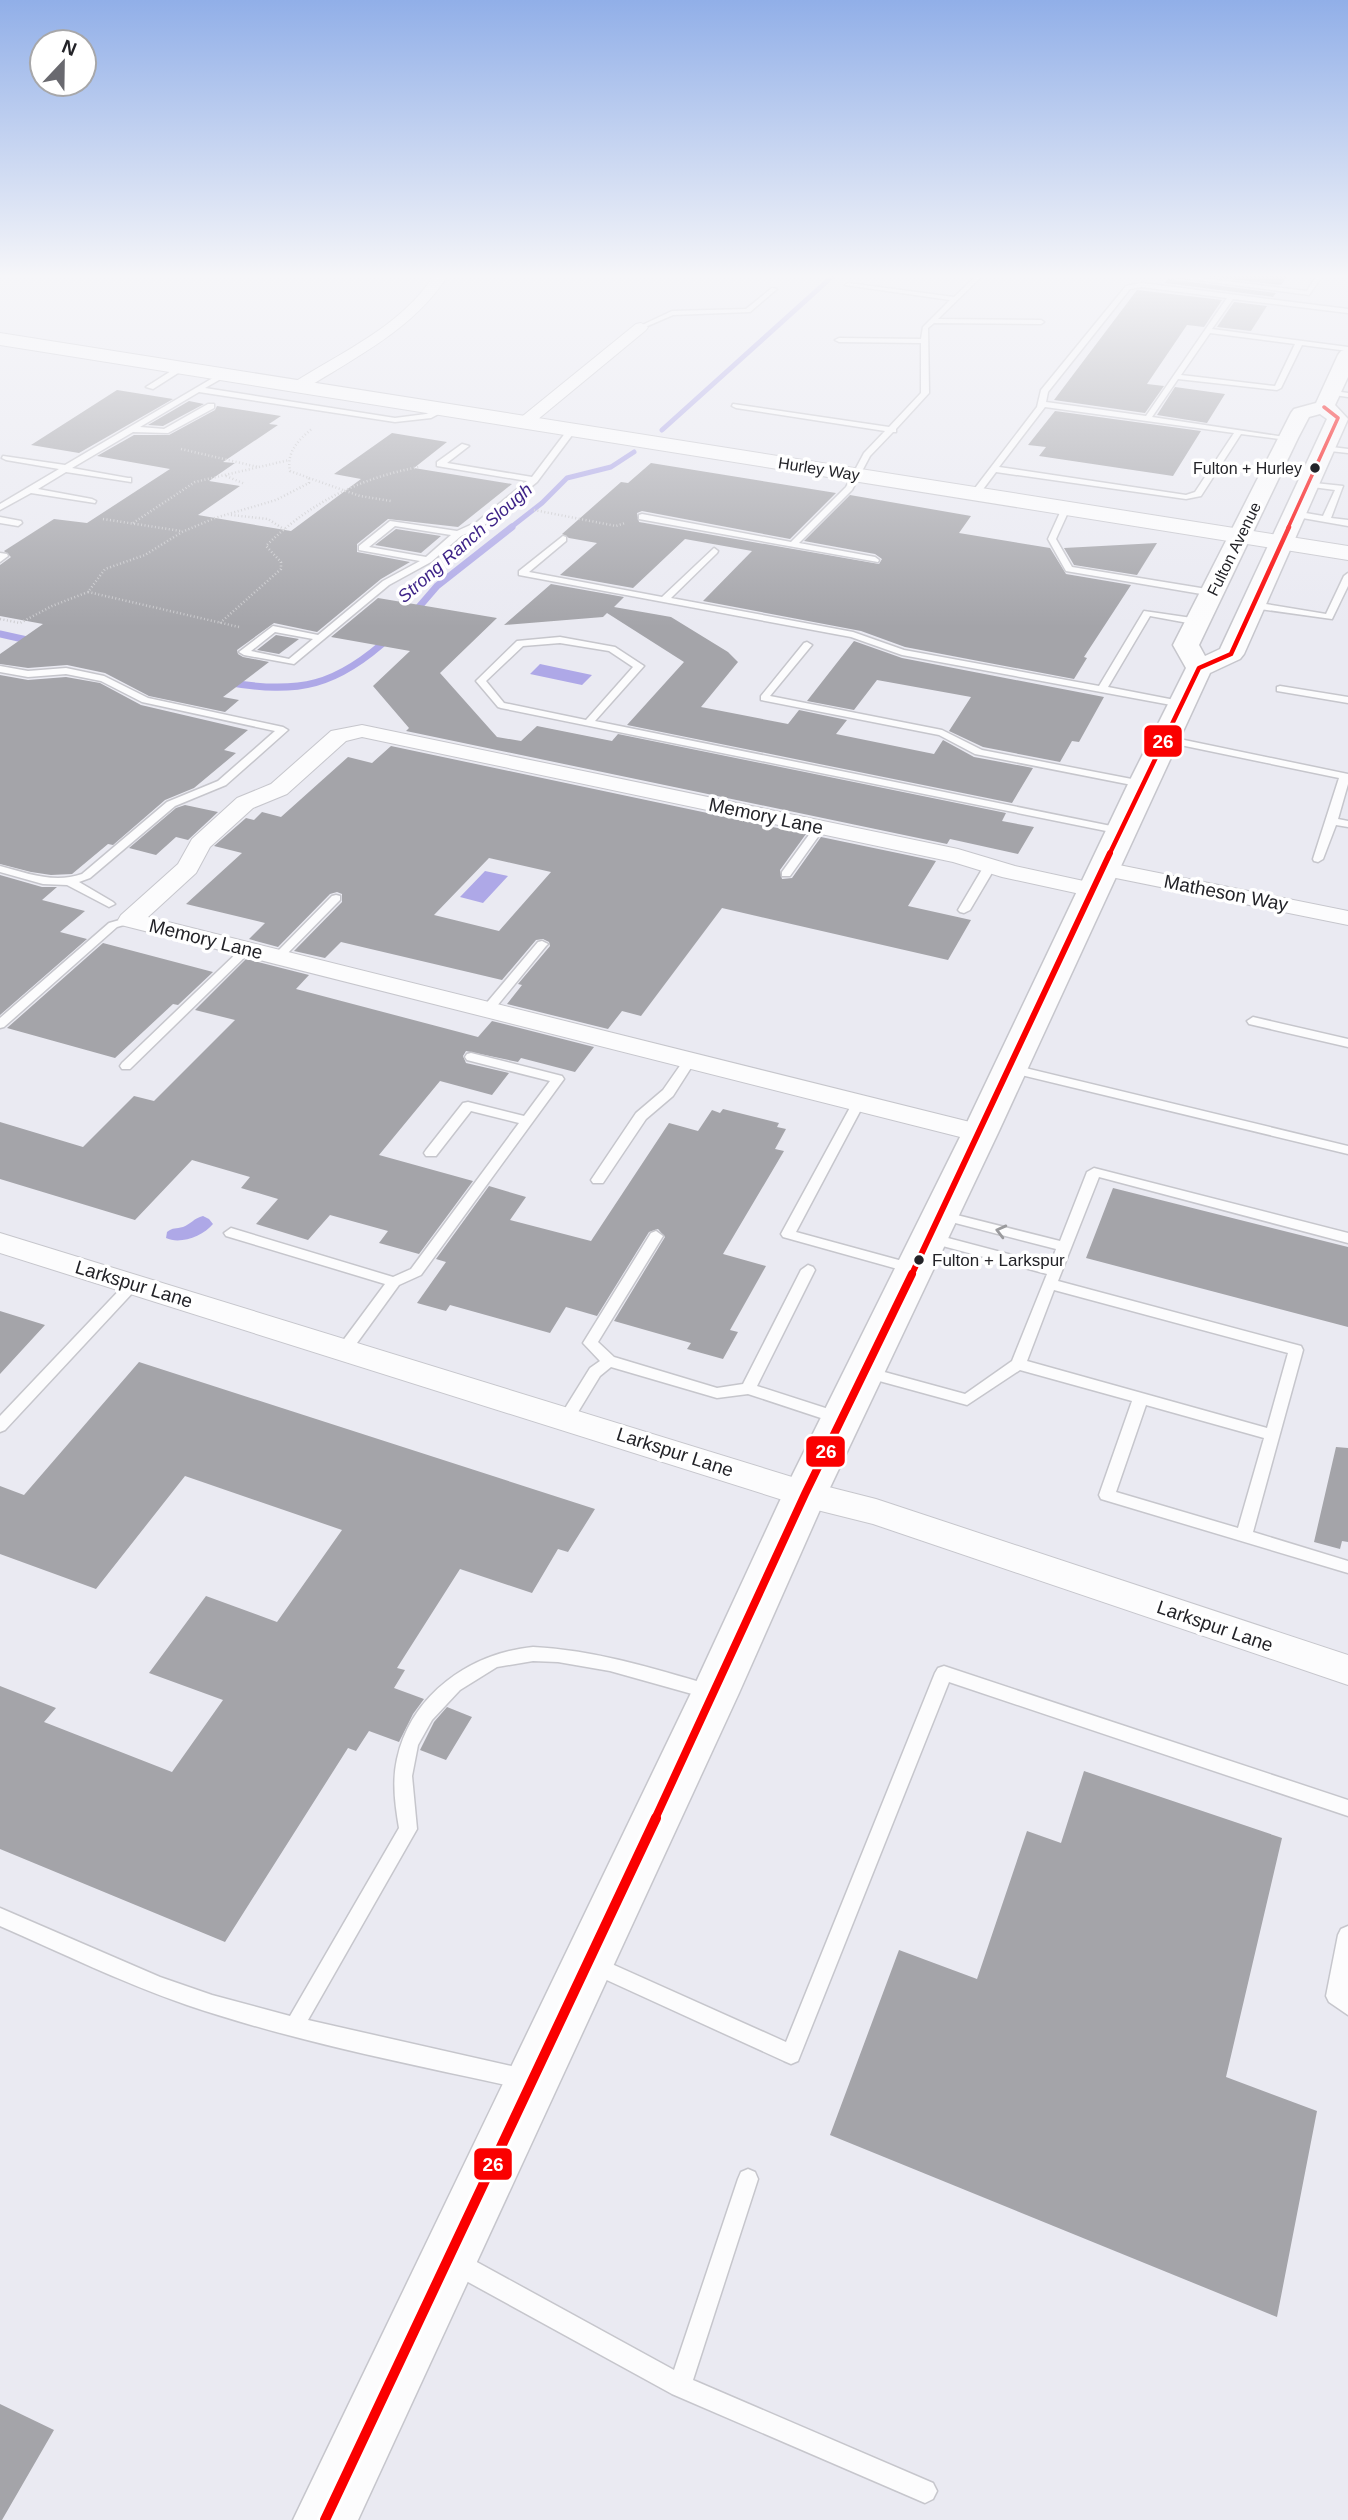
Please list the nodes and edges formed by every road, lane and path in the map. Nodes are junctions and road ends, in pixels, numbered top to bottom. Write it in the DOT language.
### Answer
graph roads {
  1 [pos="191,393"];
  2 [pos="220,393"];
  3 [pos="341,393"];
  4 [pos="561,393"];
  5 [pos="925,393"];
  6 [pos="1044,393"];
  7 [pos="1165,393"];
  8 [pos="1334,398"];
  9 [pos="1042,404"];
  10 [pos="211,405"];
  11 [pos="736,406"];
  12 [pos="444,409"];
  13 [pos="1148,418"];
  14 [pos="525,422"];
  15 [pos="320,423"];
  16 [pos="129,429"];
  17 [pos="572,430"];
  18 [pos="893,430"];
  19 [pos="1239,431"];
  20 [pos="1287,438"];
  21 [pos="465,446"];
  22 [pos="176,448"];
  23 [pos="1324,448"];
  24 [pos="1348,451"];
  25 [pos="6,458"];
  26 [pos="289,460"];
  27 [pos="440,464"];
  28 [pos="258,467"];
  29 [pos="65,468"];
  30 [pos="994,469"];
  31 [pos="226,475"];
  32 [pos="856,475"];
  33 [pos="309,478"];
  34 [pos="128,480"];
  35 [pos="534,480"];
  36 [pos="245,484"];
  37 [pos="1308,484"];
  38 [pos="343,489"];
  39 [pos="30,490"];
  40 [pos="975,494"];
  41 [pos="92,501"];
  42 [pos="0,508"];
  43 [pos="1066,508"];
  44 [pos="552,513"];
  45 [pos="1294,514"];
  46 [pos="223,516"];
  47 [pos="642,517"];
  48 [pos="0,520"];
  49 [pos="1326,520"];
  50 [pos="18,523"];
  51 [pos="1348,523"];
  52 [pos="132,524"];
  53 [pos="285,530"];
  54 [pos="458,534"];
  55 [pos="1240,536"];
  56 [pos="563,539"];
  57 [pos="1281,542"];
  58 [pos="793,545"];
  59 [pos="714,551"];
  60 [pos="1348,553"];
  61 [pos="428,560"];
  62 [pos="875,560"];
  63 [pos="1348,576"];
  64 [pos="88,592"];
  65 [pos="1213,593"];
  66 [pos="665,599"];
  67 [pos="1253,605"];
  68 [pos="0,619"];
  69 [pos="1199,622"];
  70 [pos="220,623"];
  71 [pos="268,634"];
  72 [pos="320,638"];
  73 [pos="807,645"];
  74 [pos="1199,668"];
  75 [pos="0,669"];
  76 [pos="1102,689"];
  77 [pos="1280,689"];
  78 [pos="1348,700"];
  79 [pos="1182,704"];
  80 [pos="588,723"];
  81 [pos="1166,739"];
  82 [pos="1347,776"];
  83 [pos="1142,784"];
  84 [pos="1332,821"];
  85 [pos="1348,824"];
  86 [pos="820,827"];
  87 [pos="1121,831"];
  88 [pos="1318,859"];
  89 [pos="990,866"];
  90 [pos="0,869"];
  91 [pos="786,874"];
  92 [pos="1099,879"];
  93 [pos="70,882"];
  94 [pos="336,898"];
  95 [pos="108,904"];
  96 [pos="964,910"];
  97 [pos="1348,918"];
  98 [pos="130,920"];
  99 [pos="542,944"];
  100 [pos="247,949"];
  101 [pos="279,957"];
  102 [pos="488,1009"];
  103 [pos="1253,1021"];
  104 [pos="0,1024"];
  105 [pos="1348,1043"];
  106 [pos="471,1057"];
  107 [pos="690,1060"];
  108 [pos="126,1066"];
  109 [pos="1009,1068"];
  110 [pos="859,1102"];
  111 [pos="526,1121"];
  112 [pos="980,1133"];
  113 [pos="1348,1150"];
  114 [pos="431,1153"];
  115 [pos="598,1180"];
  116 [pos="231,1233"];
  117 [pos="656,1236"];
  118 [pos="1348,1238"];
  119 [pos="926,1240"];
  120 [pos="0,1243"];
  121 [pos="1065,1247"];
  122 [pos="808,1270"];
  123 [pos="1052,1278"];
  124 [pos="394,1282"];
  125 [pos="133,1284"];
  126 [pos="344,1350"];
  127 [pos="609,1361"];
  128 [pos="1018,1364"];
  129 [pos="865,1371"];
  130 [pos="748,1389"];
  131 [pos="1141,1398"];
  132 [pos="567,1418"];
  133 [pos="842,1419"];
  134 [pos="0,1426"];
  135 [pos="1272,1434"];
  136 [pos="806,1494"];
  137 [pos="1244,1536"];
  138 [pos="1348,1567"];
  139 [pos="1348,1671"];
  140 [pos="715,1693"];
  141 [pos="1348,1808"];
  142 [pos="0,1917"];
  143 [pos="1348,1935"];
  144 [pos="588,1963"];
  145 [pos="1348,2006"];
  146 [pos="295,2025"];
  147 [pos="532,2081"];
  148 [pos="748,2179"];
  149 [pos="448,2259"];
  150 [pos="680,2386"];
  151 [pos="925,2491"];
  152 [pos="325,2520"];
  1 -- 16 [label="lane"];
  2 -- 12 [label="lane"];
  3 -- 12 [label="street, Hurley Way"];
  4 -- 14 [label="street"];
  5 -- 18 [label="lane"];
  6 -- 9 [label="lane"];
  7 -- 13 [label="lane"];
  8 -- 20 [label="main road, Fulton Avenue"];
  8 -- 23 [label="main road"];
  9 -- 13 [label="lane"];
  9 -- 30 [label="lane"];
  10 -- 16 [label="lane"];
  11 -- 18 [label="lane"];
  12 -- 14 [label="street, Hurley Way"];
  13 -- 19 [label="lane"];
  14 -- 17 [label="street, Hurley Way"];
  15 -- 26 [label="path"];
  16 -- 29 [label="lane"];
  17 -- 32 [label="street, Hurley Way"];
  17 -- 35 [label="lane"];
  18 -- 32 [label="lane"];
  19 -- 20 [label="lane"];
  19 -- 30 [label="lane"];
  20 -- 55 [label="main road, Fulton Avenue"];
  21 -- 27 [label="lane"];
  22 -- 28 [label="path"];
  23 -- 24 [label="lane"];
  23 -- 37 [label="main road"];
  25 -- 29 [label="lane"];
  26 -- 28 [label="path"];
  26 -- 33 [label="path"];
  27 -- 35 [label="lane"];
  27 -- 38 [label="path"];
  28 -- 31 [label="path"];
  29 -- 34 [label="lane"];
  29 -- 39 [label="lane"];
  30 -- 40 [label="lane"];
  31 -- 36 [label="path"];
  31 -- 52 [label="path"];
  32 -- 40 [label="street, Hurley Way"];
  32 -- 58 [label="lane"];
  33 -- 38 [label="path"];
  33 -- 46 [label="path"];
  35 -- 54 [label="lane"];
  37 -- 45 [label="main road"];
  37 -- 49 [label="lane"];
  38 -- 53 [label="path"];
  39 -- 41 [label="lane"];
  39 -- 42 [label="lane"];
  40 -- 43 [label="street, Hurley Way"];
  43 -- 55 [label="street, Hurley Way"];
  43 -- 65 [label="lane"];
  44 -- 47 [label="path"];
  45 -- 49 [label="lane"];
  45 -- 57 [label="main road"];
  46 -- 53 [label="path"];
  46 -- 64 [label="path"];
  47 -- 58 [label="lane"];
  48 -- 50 [label="lane"];
  49 -- 51 [label="lane"];
  53 -- 70 [label="path"];
  54 -- 61 [label="lane"];
  54 -- 61 [label="lane"];
  55 -- 57 [label="street, Hurley Way"];
  55 -- 65 [label="main road, Fulton Avenue"];
  56 -- 66 [label="lane"];
  57 -- 60 [label="street, Hurley Way"];
  57 -- 67 [label="main road"];
  58 -- 62 [label="lane"];
  59 -- 66 [label="lane"];
  61 -- 72 [label="lane"];
  63 -- 67 [label="lane"];
  64 -- 68 [label="path"];
  64 -- 70 [label="path"];
  65 -- 69 [label="main road, Fulton Avenue"];
  66 -- 76 [label="lane"];
  67 -- 74 [label="main road"];
  69 -- 74 [label="main road, Fulton Avenue"];
  69 -- 76 [label="lane"];
  70 -- 71 [label="path"];
  71 -- 72 [label="lane"];
  71 -- 72 [label="lane"];
  73 -- 83 [label="lane"];
  74 -- 79 [label="main road"];
  75 -- 93 [label="lane"];
  76 -- 79 [label="lane"];
  77 -- 78 [label="lane"];
  79 -- 81 [label="main road"];
  80 -- 80 [label="lane"];
  80 -- 87 [label="lane"];
  81 -- 82 [label="lane"];
  81 -- 83 [label="main road"];
  82 -- 84 [label="lane"];
  83 -- 87 [label="main road"];
  84 -- 85 [label="lane"];
  84 -- 88 [label="lane"];
  86 -- 89 [label="street, Memory Lane"];
  86 -- 91 [label="lane"];
  86 -- 98 [label="street, Memory Lane"];
  87 -- 92 [label="main road"];
  89 -- 92 [label="street, Memory Lane"];
  89 -- 96 [label="lane"];
  90 -- 93 [label="lane"];
  92 -- 97 [label="street, Matheson Way"];
  92 -- 109 [label="main road"];
  93 -- 95 [label="lane"];
  94 -- 101 [label="lane"];
  98 -- 100 [label="street, Memory Lane"];
  98 -- 104 [label="lane"];
  99 -- 102 [label="lane"];
  100 -- 101 [label="street, Memory Lane"];
  100 -- 108 [label="lane"];
  101 -- 102 [label="street, Memory Lane"];
  102 -- 107 [label="street, Memory Lane"];
  103 -- 105 [label="lane"];
  106 -- 111 [label="lane"];
  107 -- 110 [label="street, Memory Lane"];
  107 -- 115 [label="lane"];
  109 -- 112 [label="main road"];
  109 -- 113 [label="lane"];
  110 -- 112 [label="street, Memory Lane"];
  110 -- 119 [label="lane"];
  111 -- 114 [label="lane"];
  111 -- 124 [label="lane"];
  112 -- 119 [label="main road"];
  116 -- 124 [label="lane"];
  117 -- 127 [label="lane"];
  118 -- 121 [label="lane"];
  121 -- 119 [label="lane, one-way"];
  119 -- 123 [label="lane"];
  119 -- 129 [label="main road"];
  120 -- 125 [label="street, Larkspur Lane"];
  121 -- 123 [label="lane"];
  122 -- 130 [label="lane"];
  123 -- 128 [label="lane"];
  123 -- 135 [label="lane"];
  124 -- 126 [label="lane"];
  125 -- 126 [label="street, Larkspur Lane"];
  125 -- 134 [label="lane"];
  126 -- 132 [label="street, Larkspur Lane"];
  127 -- 130 [label="lane"];
  127 -- 132 [label="lane"];
  128 -- 129 [label="lane"];
  128 -- 131 [label="lane"];
  129 -- 133 [label="main road"];
  130 -- 133 [label="lane"];
  131 -- 135 [label="lane"];
  131 -- 137 [label="lane"];
  132 -- 136 [label="street, Larkspur Lane"];
  133 -- 136 [label="main road"];
  135 -- 137 [label="lane"];
  136 -- 139 [label="street, Larkspur Lane"];
  136 -- 140 [label="main road"];
  137 -- 138 [label="lane"];
  140 -- 144 [label="main road"];
  140 -- 146 [label="lane"];
  141 -- 144 [label="lane"];
  142 -- 146 [label="lane"];
  143 -- 145 [label="lane"];
  144 -- 147 [label="main road"];
  146 -- 147 [label="lane"];
  147 -- 149 [label="main road"];
  148 -- 150 [label="lane"];
  149 -- 150 [label="lane"];
  149 -- 152 [label="main road"];
  150 -- 151 [label="lane"];
}
